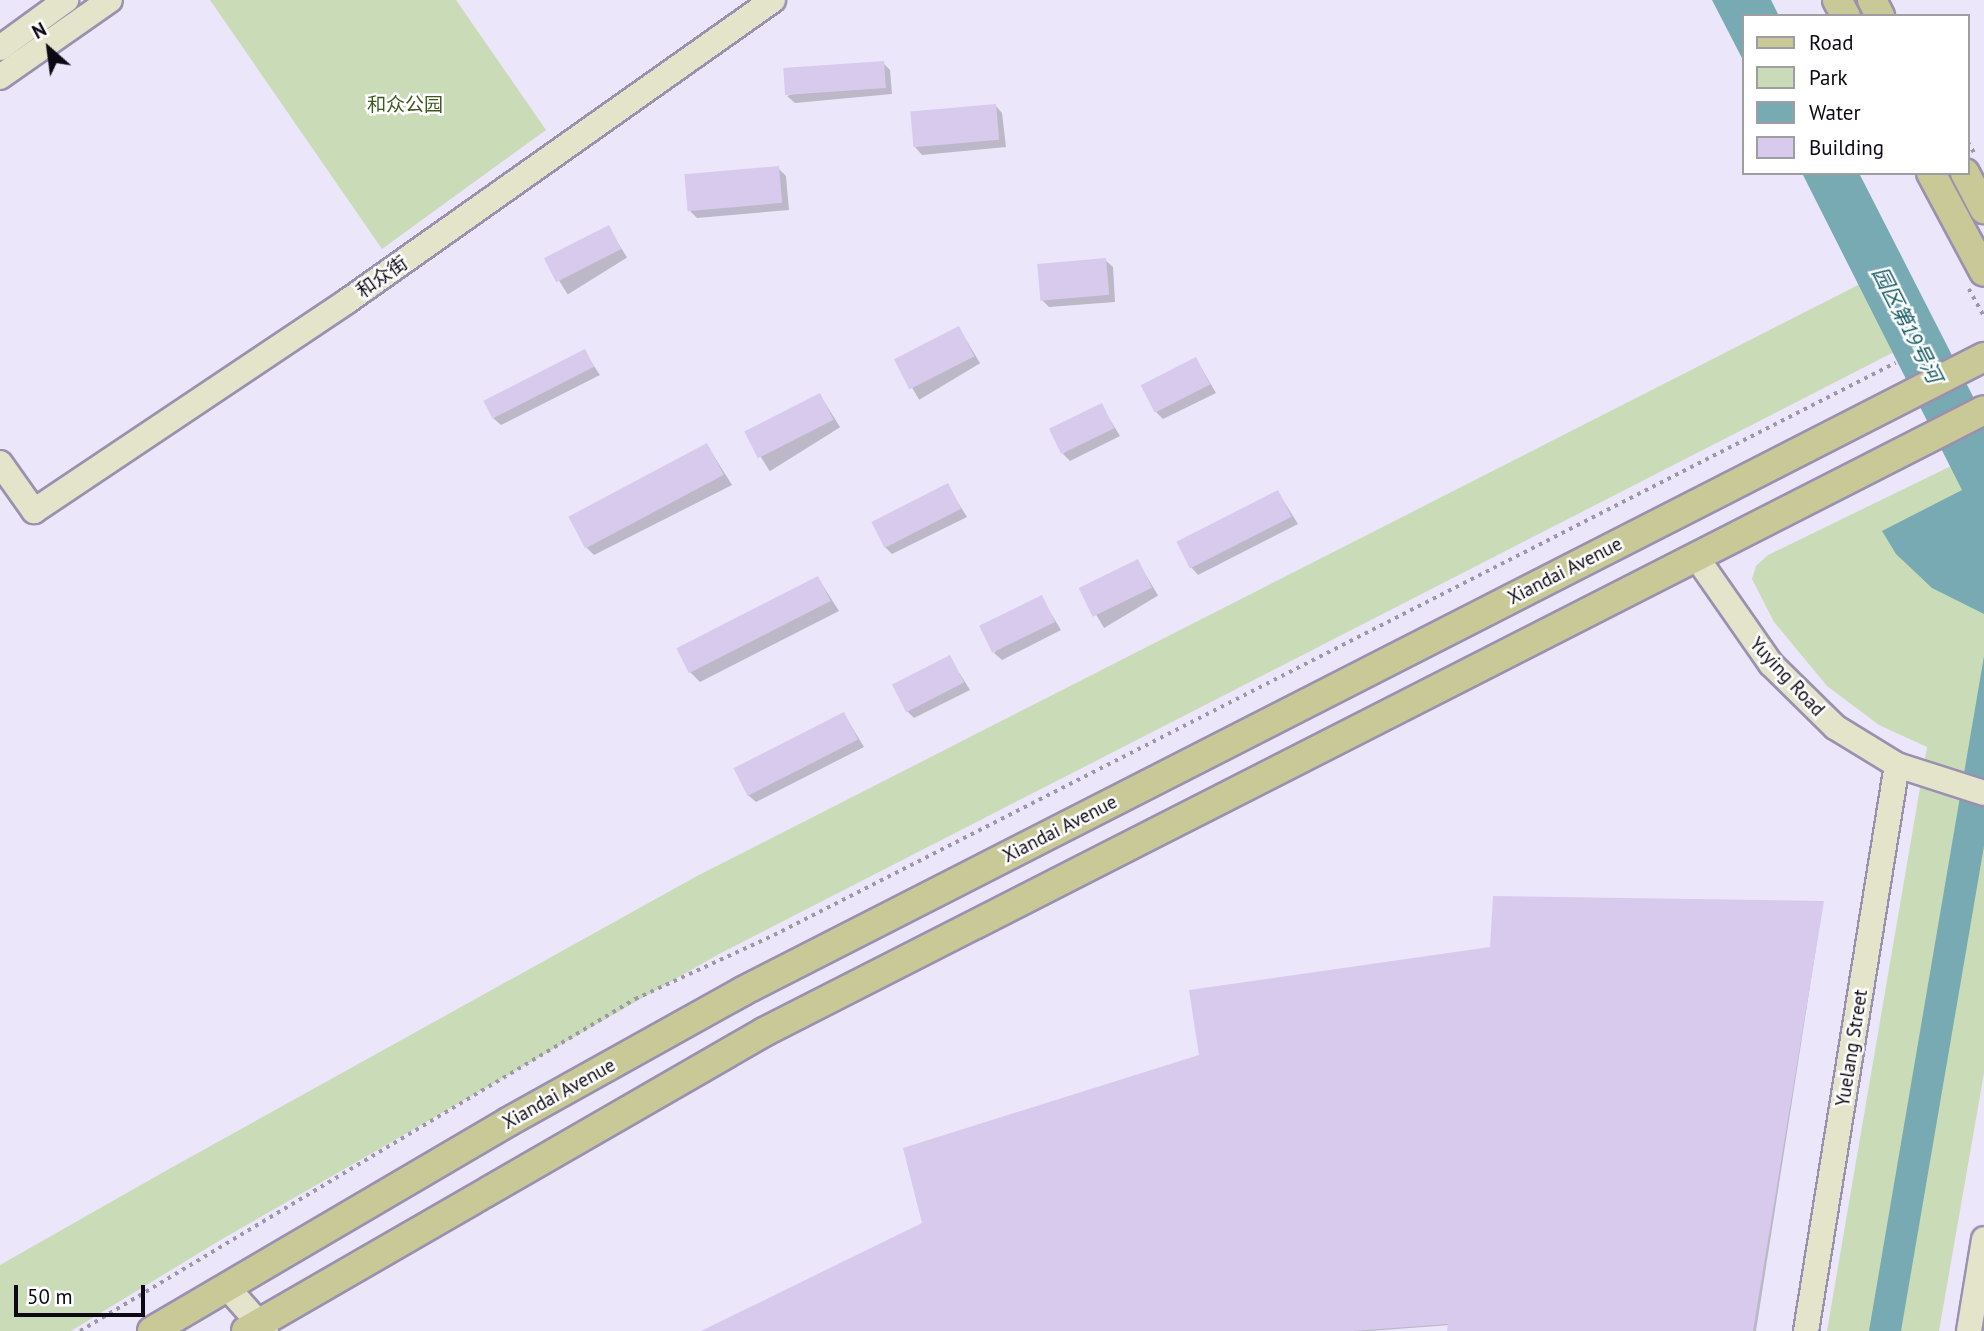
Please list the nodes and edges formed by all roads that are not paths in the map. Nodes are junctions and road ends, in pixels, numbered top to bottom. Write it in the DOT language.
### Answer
graph roads {
  1 [pos="66,0"];
  2 [pos="110,0"];
  3 [pos="773,0"];
  4 [pos="0,48"];
  5 [pos="0,77"];
  6 [pos="1932,175"];
  7 [pos="1966,175"];
  8 [pos="1984,209"];
  9 [pos="1984,272"];
  10 [pos="1984,357"];
  11 [pos="1982,410"];
  12 [pos="0,463"];
  13 [pos="1697,558"];
  14 [pos="1897,765"];
  15 [pos="1984,793"];
  16 [pos="1984,1239"];
  17 [pos="226,1286"];
  18 [pos="252,1329"];
  19 [pos="152,1331"];
  20 [pos="1806,1331"];
  21 [pos="1969,1331"];
  1 -- 4 [label="street"];
  2 -- 5 [label="street"];
  3 -- 12 [label="street, 和众街"];
  6 -- 9 [label="main road"];
  7 -- 8 [label="main road"];
  10 -- 17 [label="main road, Xiandai Avenue"];
  11 -- 13 [label="main road"];
  13 -- 14 [label="street, Yuying Road"];
  13 -- 18 [label="main road"];
  14 -- 15 [label="street, Yuying Road"];
  14 -- 20 [label="street, Yuelang Street"];
  16 -- 21 [label="street"];
  17 -- 18 [label="street"];
  17 -- 19 [label="main road, Xiandai Avenue"];
}
